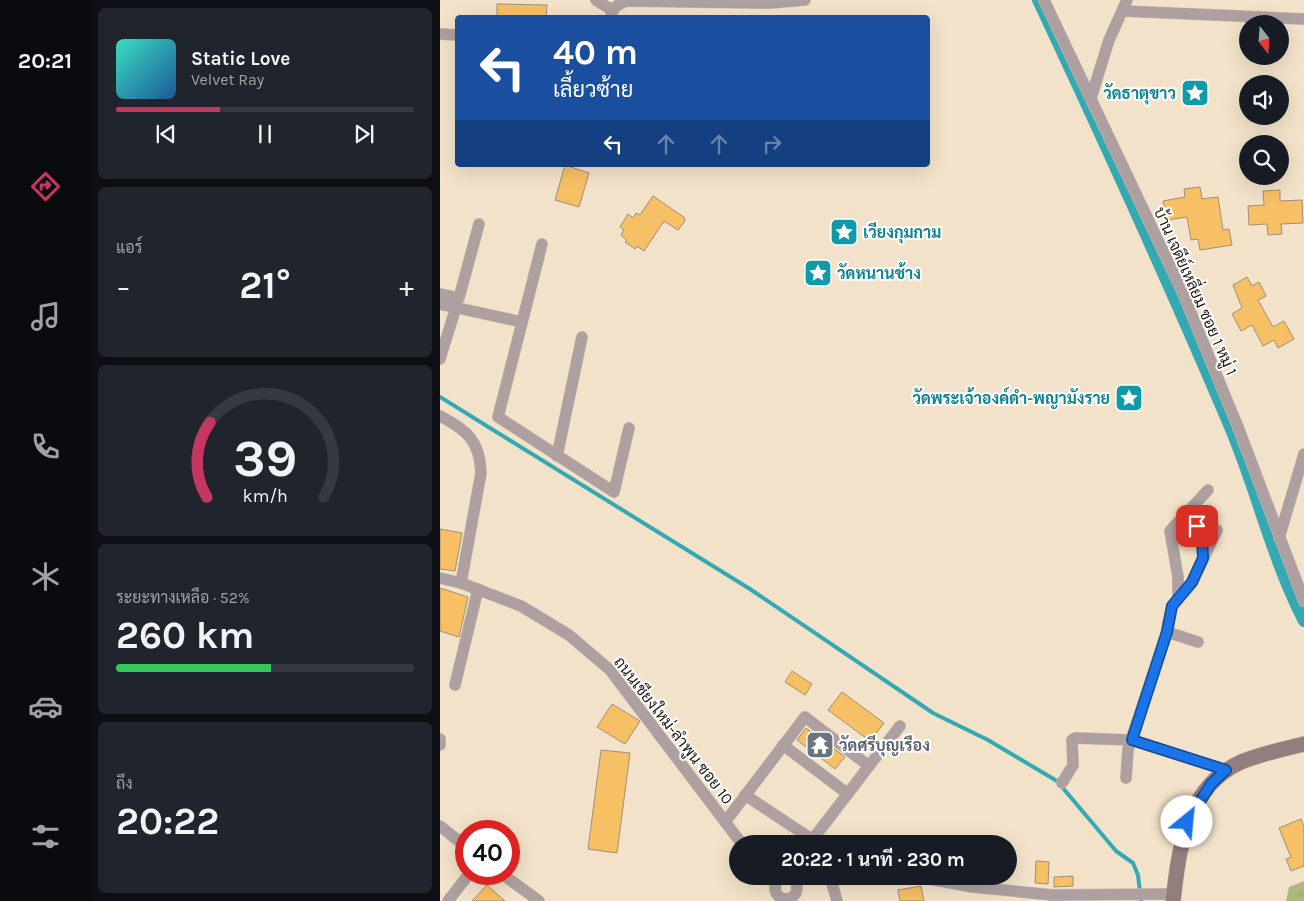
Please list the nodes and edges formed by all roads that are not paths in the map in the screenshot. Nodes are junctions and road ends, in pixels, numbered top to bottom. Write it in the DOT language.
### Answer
graph roads {
  1 [pos="596,0"];
  2 [pos="805,0"];
  3 [pos="1044,0"];
  4 [pos="1125,5"];
  5 [pos="611,14"];
  6 [pos="1304,19"];
  7 [pos="440,34"];
  8 [pos="455,36"];
  9 [pos="1091,98"];
  10 [pos="479,224"];
  11 [pos="542,244"];
  12 [pos="440,294"];
  13 [pos="440,304"];
  14 [pos="456,307"];
  15 [pos="522,322"];
  16 [pos="582,337"];
  17 [pos="440,359"];
  18 [pos="440,416"];
  19 [pos="629,428"];
  20 [pos="1304,454"];
  21 [pos="557,456"];
  22 [pos="1208,490"];
  23 [pos="1174,528"];
  24 [pos="1217,530"];
  25 [pos="1278,538"];
  26 [pos="1203,558"];
  27 [pos="440,578"];
  28 [pos="462,583"];
  29 [pos="478,589"];
  30 [pos="1178,596"];
  31 [pos="1304,601"];
  32 [pos="1167,632"];
  33 [pos="1198,642"];
  34 [pos="455,685"];
  35 [pos="900,726"];
  36 [pos="440,739"];
  37 [pos="1132,740"];
  38 [pos="1304,744"];
  39 [pos="440,745"];
  40 [pos="783,745"];
  41 [pos="869,766"];
  42 [pos="1226,770"];
  43 [pos="1126,778"];
  44 [pos="1062,783"];
  45 [pos="848,794"];
  46 [pos="745,795"];
  47 [pos="725,822"];
  48 [pos="440,826"];
  49 [pos="735,835"];
  50 [pos="807,835"];
  51 [pos="820,835"];
  52 [pos="455,838"];
  53 [pos="460,885"];
  54 [pos="517,885"];
  55 [pos="774,885"];
  56 [pos="795,885"];
  57 [pos="833,885"];
  58 [pos="991,885"];
  59 [pos="1169,896"];
  60 [pos="782,900"];
  61 [pos="448,901"];
  62 [pos="539,901"];
  63 [pos="837,901"];
  1 -- 5 [label="street"];
  2 -- 5 [label="street"];
  3 -- 9 [label="street, บ้าน เจดีย์เหลี่ยม ซอย 1 หมู่ 1"];
  4 -- 6 [label="street"];
  4 -- 9 [label="street"];
  7 -- 8 [label="street"];
  9 -- 25 [label="street, บ้าน เจดีย์เหลี่ยม ซอย 1 หมู่ 1"];
  10 -- 12 [label="street"];
  11 -- 15 [label="street"];
  13 -- 14 [label="street"];
  14 -- 15 [label="street"];
  14 -- 17 [label="street"];
  15 -- 21 [label="street"];
  16 -- 21 [label="street"];
  18 -- 28 [label="street"];
  19 -- 21 [label="street"];
  20 -- 25 [label="street"];
  22 -- 23 [label="street"];
  23 -- 26 [label="street"];
  23 -- 30 [label="street"];
  24 -- 26 [label="street"];
  25 -- 31 [label="street, บ้าน เจดีย์เหลี่ยม ซอย 1 หมู่ 1"];
  26 -- 30 [label="street"];
  27 -- 28 [label="street, ถนนเชียงใหม่-ลำพูน ซอย 10"];
  28 -- 29 [label="street, ถนนเชียงใหม่-ลำพูน ซอย 10"];
  29 -- 34 [label="street"];
  29 -- 47 [label="street, ถนนเชียงใหม่-ลำพูน ซอย 10"];
  30 -- 32 [label="street"];
  32 -- 33 [label="street"];
  32 -- 37 [label="street"];
  35 -- 41 [label="street"];
  36 -- 39 [label="street"];
  37 -- 42 [label="street"];
  37 -- 43 [label="street"];
  37 -- 44 [label="street"];
  38 -- 42 [label="street"];
  40 -- 41 [label="street"];
  40 -- 45 [label="street"];
  40 -- 46 [label="street"];
  41 -- 45 [label="street"];
  42 -- 59 [label="street"];
  45 -- 51 [label="street"];
  46 -- 47 [label="street"];
  46 -- 50 [label="street"];
  47 -- 49 [label="street, ถนนเชียงใหม่-ลำพูน ซอย 10"];
  48 -- 52 [label="street"];
  53 -- 61 [label="street"];
  54 -- 62 [label="street"];
  55 -- 60 [label="street"];
  56 -- 60 [label="street"];
  57 -- 63 [label="street"];
  58 -- 59 [label="street"];
}
